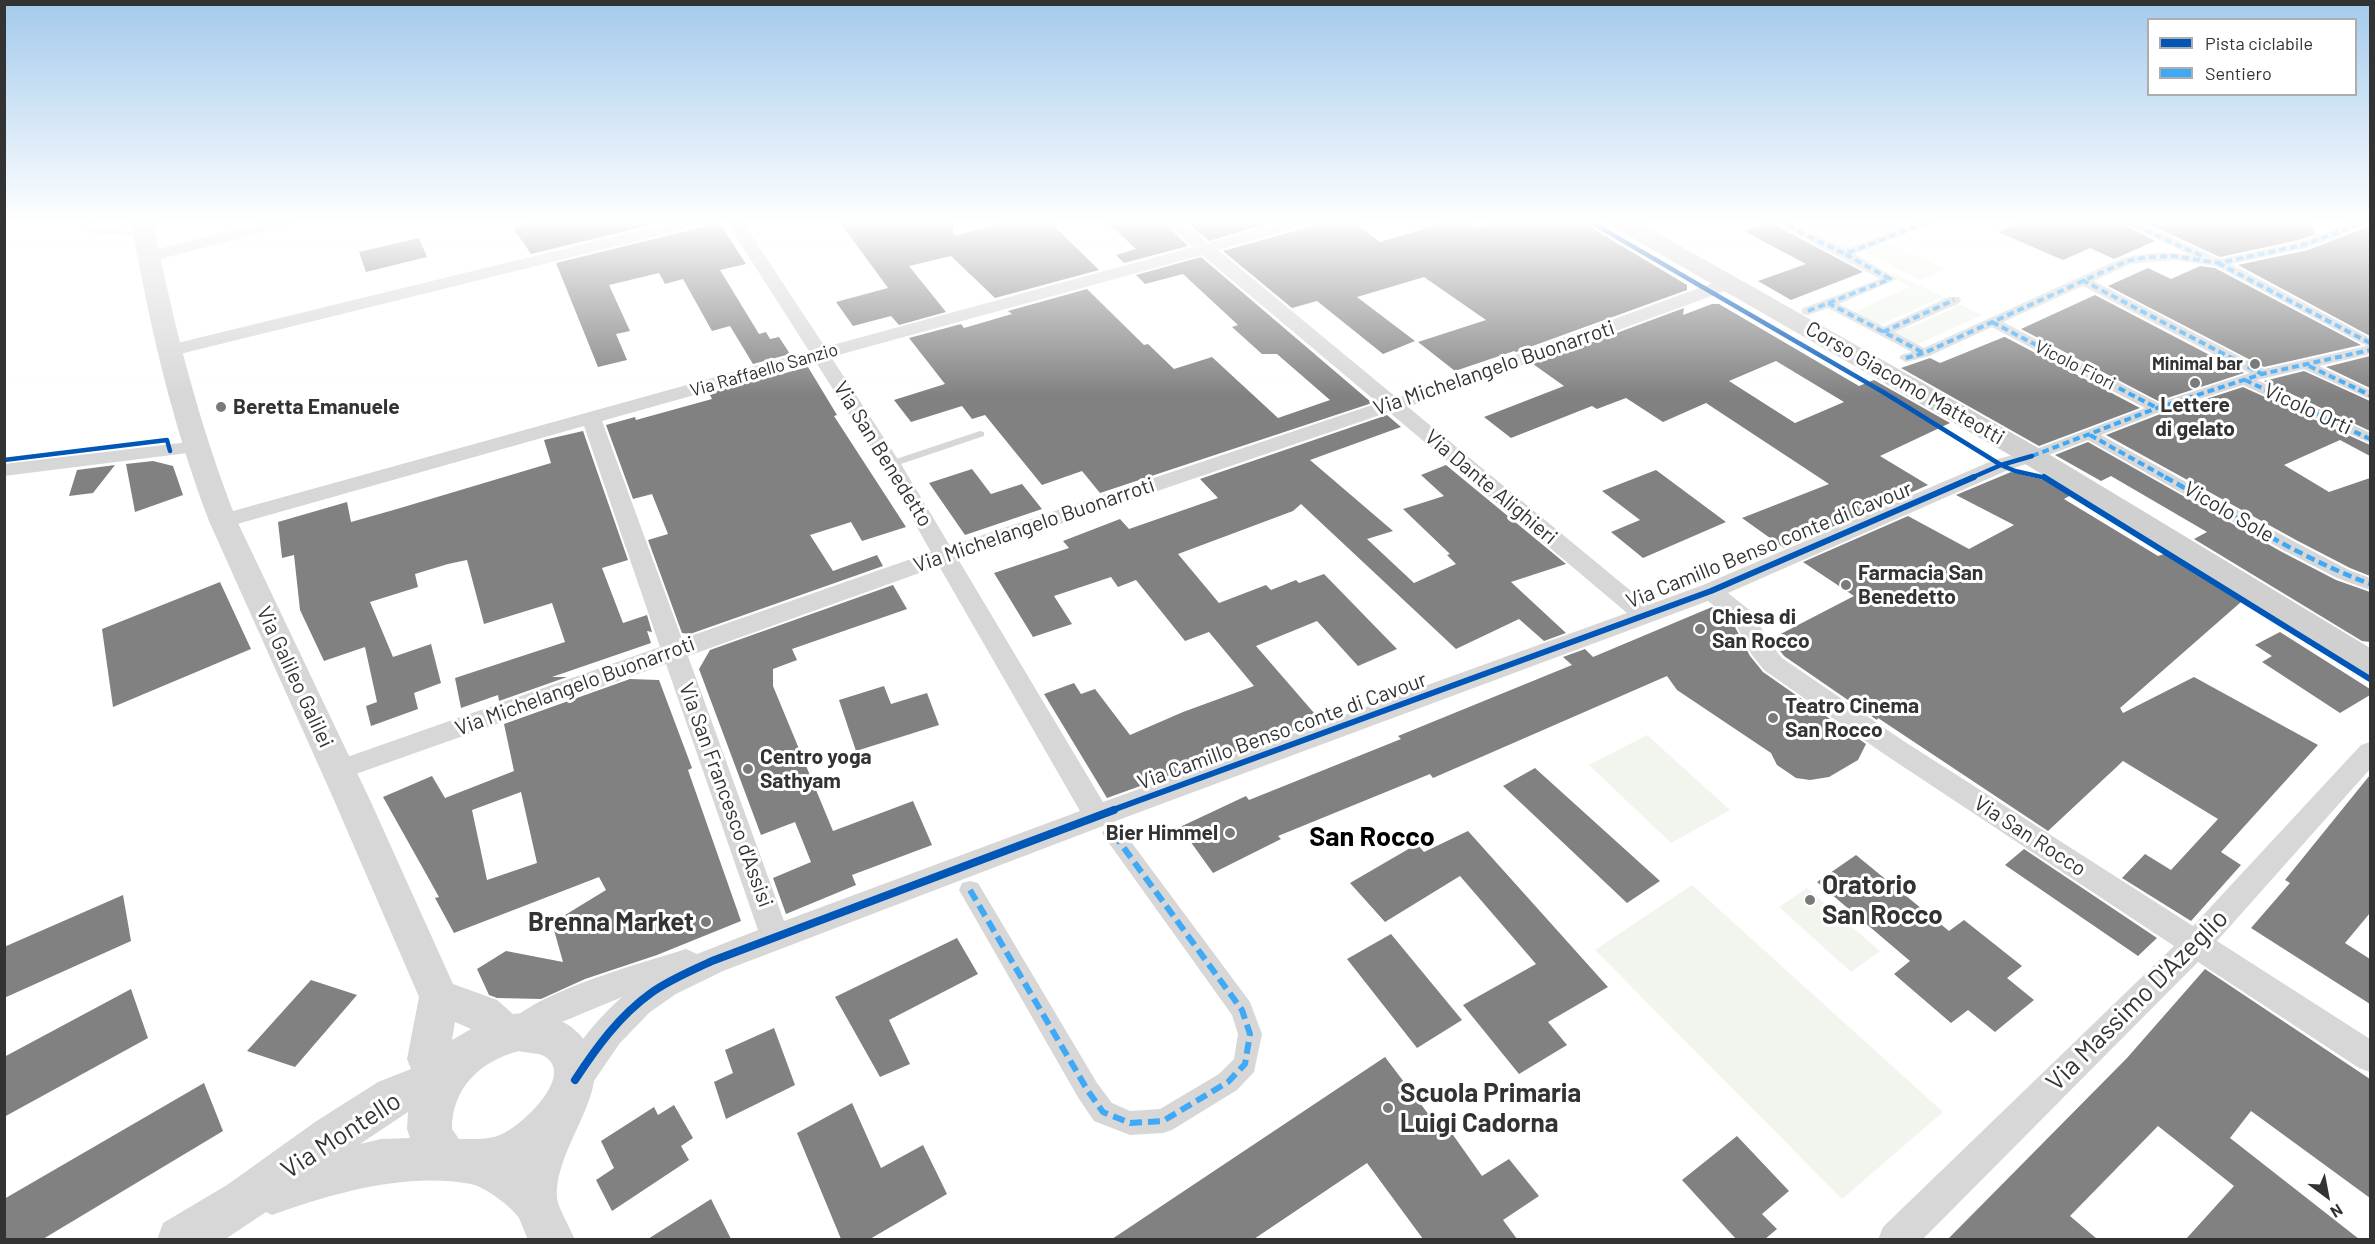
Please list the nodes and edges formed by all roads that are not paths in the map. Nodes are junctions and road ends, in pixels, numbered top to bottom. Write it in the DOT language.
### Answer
graph roads {
  1 [pos="153,279"];
  2 [pos="462,279"];
  3 [pos="772,279"];
  4 [pos="1095,279"];
  5 [pos="1241,279"];
  6 [pos="1723,279"];
  7 [pos="1890,279"];
  8 [pos="2249,279"];
  9 [pos="2082,280"];
  10 [pos="1730,283"];
  11 [pos="1954,300"];
  12 [pos="1828,303"];
  13 [pos="1808,311"];
  14 [pos="1992,322"];
  15 [pos="1884,332"];
  16 [pos="2370,343"];
  17 [pos="171,350"];
  18 [pos="2370,350"];
  19 [pos="1924,353"];
  20 [pos="820,354"];
  21 [pos="1906,358"];
  22 [pos="2309,366"];
  23 [pos="2262,374"];
  24 [pos="2245,380"];
  25 [pos="2370,395"];
  26 [pos="1391,404"];
  27 [pos="2157,408"];
  28 [pos="591,418"];
  29 [pos="980,434"];
  30 [pos="2090,435"];
  31 [pos="2370,439"];
  32 [pos="196,447"];
  33 [pos="2032,456"];
  34 [pos="891,464"];
  35 [pos="4,470"];
  36 [pos="223,521"];
  37 [pos="946,555"];
  38 [pos="2370,584"];
  39 [pos="1711,591"];
  40 [pos="1644,615"];
  41 [pos="674,651"];
  42 [pos="2370,664"];
  43 [pos="2370,752"];
  44 [pos="339,770"];
  45 [pos="1105,825"];
  46 [pos="970,890"];
  47 [pos="775,936"];
  48 [pos="2196,944"];
  49 [pos="712,961"];
  50 [pos="439,997"];
  51 [pos="513,1034"];
  52 [pos="2370,1057"];
  53 [pos="440,1070"];
  54 [pos="566,1099"];
  55 [pos="465,1161"];
  56 [pos="243,1201"];
  57 [pos="543,1220"];
  58 [pos="180,1239"];
  59 [pos="1896,1239"];
  1 -- 17 [label="street, Via Galileo Galilei"];
  2 -- 17 [label="street"];
  3 -- 20 [label="street, Via San Benedetto"];
  4 -- 20 [label="street, Via Raffaello Sanzio"];
  5 -- 26 [label="street, Via Dante Alighieri"];
  6 -- 10 [label="main road, Corso Giacomo Matteotti"];
  7 -- 12 [label="street"];
  8 -- 16 [label="street"];
  9 -- 14 [label="street"];
  9 -- 23 [label="street"];
  10 -- 26 [label="street, Via Michelangelo Buonarroti"];
  10 -- 33 [label="main road, Corso Giacomo Matteotti"];
  11 -- 15 [label="street"];
  12 -- 13 [label="street"];
  12 -- 15 [label="street"];
  14 -- 19 [label="street"];
  14 -- 27 [label="street, Vicolo Fiori"];
  15 -- 19 [label="street"];
  17 -- 32 [label="street, Via Galileo Galilei"];
  18 -- 22 [label="street, Via Camillo Benso conte di Cavour"];
  19 -- 21 [label="street"];
  20 -- 28 [label="street, Via Raffaello Sanzio"];
  20 -- 34 [label="street, Via San Benedetto"];
  22 -- 23 [label="street, Via Camillo Benso conte di Cavour"];
  22 -- 25 [label="street"];
  23 -- 24 [label="street, Via Camillo Benso conte di Cavour"];
  24 -- 27 [label="street, Via Camillo Benso conte di Cavour"];
  24 -- 31 [label="street, Vicolo Orti"];
  26 -- 37 [label="street, Via Michelangelo Buonarroti"];
  26 -- 40 [label="street, Via Dante Alighieri"];
  27 -- 30 [label="street, Via Camillo Benso conte di Cavour"];
  28 -- 36 [label="street, Via Raffaello Sanzio"];
  28 -- 41 [label="street, Via San Francesco d'Assisi"];
  29 -- 34 [label="lane"];
  30 -- 33 [label="street, Via Camillo Benso conte di Cavour"];
  30 -- 38 [label="street, Vicolo Sole"];
  32 -- 35 [label="street"];
  32 -- 36 [label="street, Via Galileo Galilei"];
  33 -- 39 [label="street, Via Camillo Benso conte di Cavour"];
  33 -- 42 [label="main road, Corso Giacomo Matteotti"];
  34 -- 37 [label="street, Via San Benedetto"];
  36 -- 44 [label="street, Via Galileo Galilei"];
  37 -- 41 [label="street, Via Michelangelo Buonarroti"];
  37 -- 45 [label="street, Via San Benedetto"];
  39 -- 40 [label="street, Via Camillo Benso conte di Cavour"];
  39 -- 48 [label="street, Via San Rocco"];
  40 -- 45 [label="street, Via Camillo Benso conte di Cavour"];
  41 -- 44 [label="street, Via Michelangelo Buonarroti"];
  41 -- 47 [label="street, Via San Francesco d'Assisi"];
  43 -- 48 [label="street, Via Massimo D'Azeglio"];
  44 -- 50 [label="street, Via Galileo Galilei"];
  45 -- 46 [label="street"];
  45 -- 47 [label="street, Via Camillo Benso conte di Cavour"];
  47 -- 49 [label="street, Via Camillo Benso conte di Cavour"];
  48 -- 52 [label="street, Via San Rocco"];
  48 -- 59 [label="street, Via Massimo D'Azeglio"];
  49 -- 51 [label="street, Via Camillo Benso conte di Cavour"];
  49 -- 54 [label="street, Via Camillo Benso conte di Cavour"];
  50 -- 51 [label="street"];
  50 -- 53 [label="street"];
  51 -- 53 [label="street"];
  51 -- 54 [label="street"];
  53 -- 55 [label="street"];
  53 -- 56 [label="street, Via Montello"];
  54 -- 55 [label="street"];
  54 -- 57 [label="street"];
  55 -- 56 [label="street, Via Montello"];
  55 -- 57 [label="street"];
  56 -- 58 [label="street, Via Montello"];
}
